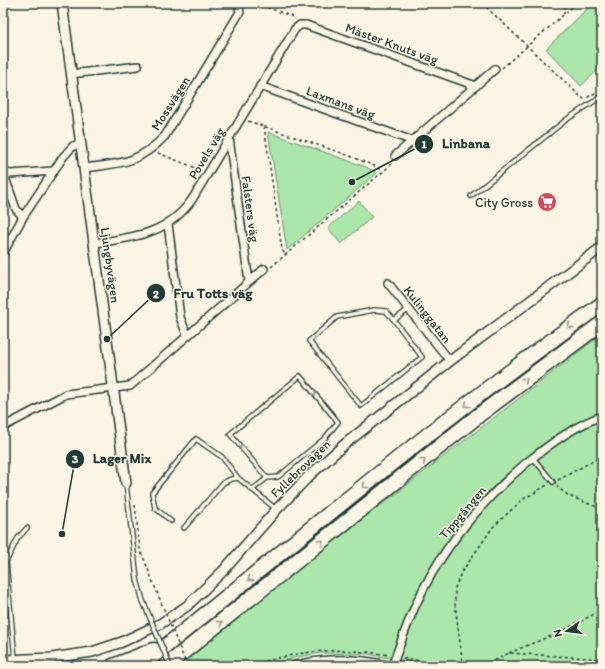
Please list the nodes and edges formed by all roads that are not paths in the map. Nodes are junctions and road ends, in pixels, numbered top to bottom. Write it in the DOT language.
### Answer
graph roads {
  1 [pos="62,3"];
  2 [pos="238,4"];
  3 [pos="300,25"];
  4 [pos="138,66"];
  5 [pos="495,69"];
  6 [pos="71,74"];
  7 [pos="260,86"];
  8 [pos="476,86"];
  9 [pos="602,96"];
  10 [pos="229,138"];
  11 [pos="413,141"];
  12 [pos="81,144"];
  13 [pos="395,156"];
  14 [pos="85,168"];
  15 [pos="3,171"];
  16 [pos="54,171"];
  17 [pos="471,196"];
  18 [pos="23,217"];
  19 [pos="168,224"];
  20 [pos="95,242"];
  21 [pos="602,247"];
  22 [pos="3,253"];
  23 [pos="264,269"];
  24 [pos="249,282"];
  25 [pos="388,283"];
  26 [pos="602,304"];
  27 [pos="409,309"];
  28 [pos="394,320"];
  29 [pos="602,323"];
  30 [pos="187,335"];
  31 [pos="450,361"];
  32 [pos="114,388"];
  33 [pos="602,416"];
  34 [pos="3,427"];
  35 [pos="533,458"];
  36 [pos="238,478"];
  37 [pos="267,478"];
  38 [pos="126,482"];
  39 [pos="553,482"];
  40 [pos="252,490"];
  41 [pos="277,509"];
  42 [pos="171,521"];
  43 [pos="27,528"];
  44 [pos="184,528"];
  45 [pos="168,644"];
  46 [pos="3,660"];
  47 [pos="15,660"];
  48 [pos="113,666"];
  49 [pos="141,666"];
  50 [pos="166,666"];
  51 [pos="170,666"];
  52 [pos="296,666"];
  53 [pos="387,666"];
  54 [pos="392,666"];
  1 -- 6 [label="street, Ljungbyvägen"];
  2 -- 14 [label="street, Mossvägen"];
  3 -- 7 [label="street, Povels väg"];
  3 -- 8 [label="street, Mäster Knuts väg"];
  4 -- 6 [label="street"];
  5 -- 8 [label="street"];
  6 -- 12 [label="street, Ljungbyvägen"];
  7 -- 10 [label="street, Povels väg"];
  7 -- 11 [label="street, Laxmans väg"];
  8 -- 11 [label="street"];
  9 -- 17 [label="lane"];
  10 -- 19 [label="street, Povels väg"];
  10 -- 24 [label="street, Falsters väg"];
  11 -- 13 [label="street"];
  12 -- 14 [label="street, Ljungbyvägen"];
  12 -- 16 [label="street"];
  14 -- 20 [label="street, Ljungbyvägen"];
  15 -- 16 [label="street"];
  15 -- 18 [label="street"];
  16 -- 18 [label="street"];
  18 -- 22 [label="street"];
  19 -- 20 [label="street, Povels väg"];
  19 -- 30 [label="street"];
  20 -- 32 [label="street, Ljungbyvägen"];
  21 -- 31 [label="street, Fyllebrovägen"];
  23 -- 24 [label="street"];
  24 -- 30 [label="street"];
  25 -- 27 [label="street, Kulinggatan"];
  26 -- 45 [label="highway, one-way"];
  27 -- 28 [label="lane"];
  27 -- 31 [label="street, Kulinggatan"];
  28 -- 28 [label="lane"];
  50 -- 29 [label="highway, one-way"];
  30 -- 32 [label="street"];
  31 -- 41 [label="street, Fyllebrovägen"];
  32 -- 34 [label="street"];
  32 -- 38 [label="street, Ljungbyvägen"];
  33 -- 35 [label="street, Tippgången"];
  35 -- 39 [label="lane"];
  35 -- 54 [label="street, Tippgången"];
  36 -- 40 [label="lane"];
  36 -- 42 [label="lane"];
  36 -- 44 [label="lane"];
  37 -- 37 [label="lane, one-way"];
  37 -- 40 [label="lane"];
  38 -- 51 [label="lane, Ljungbyvägen, bridge"];
  40 -- 41 [label="lane"];
  41 -- 47 [label="street, Fyllebrovägen"];
  43 -- 47 [label="lane"];
  45 -- 48 [label="highway"];
  45 -- 49 [label="highway"];
  46 -- 47 [label="street, Fyllebrovägen"];
  52 -- 53 [label="street"];
}
